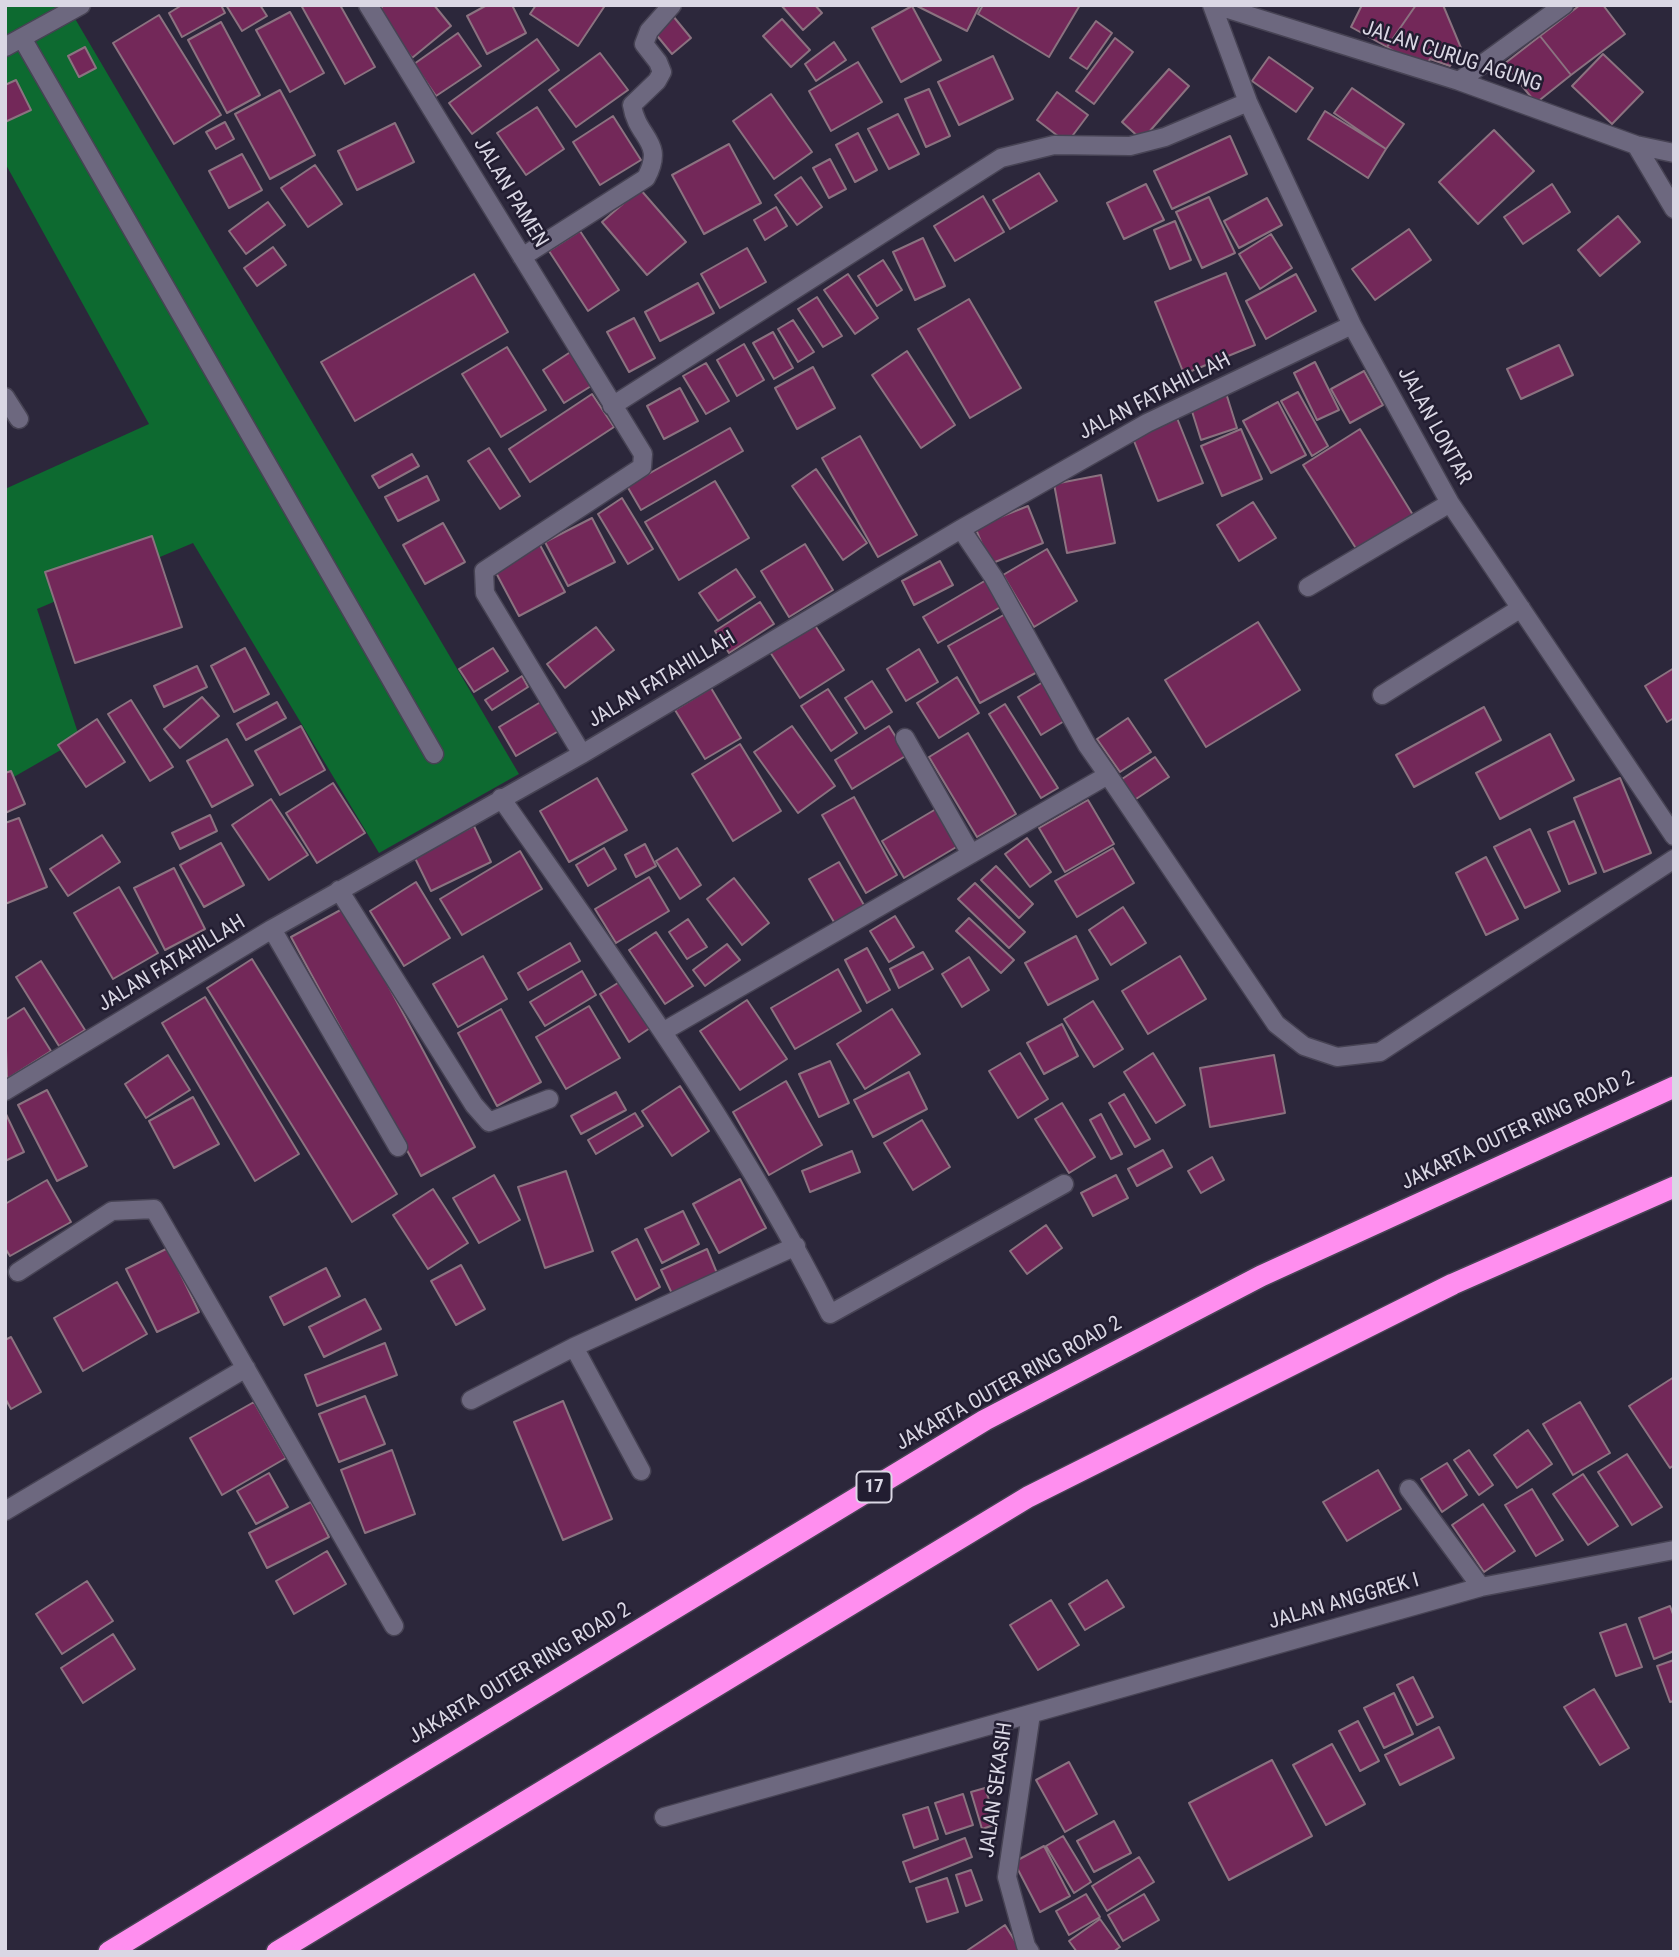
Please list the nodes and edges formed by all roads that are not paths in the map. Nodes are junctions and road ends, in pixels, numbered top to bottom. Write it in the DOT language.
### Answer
graph roads {
  1 [pos="81,5"];
  2 [pos="368,5"];
  3 [pos="672,5"];
  4 [pos="1213,5"];
  5 [pos="1564,5"];
  6 [pos="22,38"];
  7 [pos="5,47"];
  8 [pos="1459,81"];
  9 [pos="1248,102"];
  10 [pos="1636,145"];
  11 [pos="1674,153"];
  12 [pos="1674,209"];
  13 [pos="522,257"];
  14 [pos="1352,325"];
  15 [pos="5,397"];
  16 [pos="612,406"];
  17 [pos="19,419"];
  18 [pos="1450,503"];
  19 [pos="961,529"];
  20 [pos="1308,587"];
  21 [pos="1521,608"];
  22 [pos="1382,695"];
  23 [pos="905,738"];
  24 [pos="434,754"];
  25 [pos="582,754"];
  26 [pos="1108,775"];
  27 [pos="501,799"];
  28 [pos="1674,836"];
  29 [pos="971,854"];
  30 [pos="1674,859"];
  31 [pos="339,890"];
  32 [pos="272,929"];
  33 [pos="664,1031"];
  34 [pos="1674,1087"];
  35 [pos="5,1091"];
  36 [pos="549,1099"];
  37 [pos="398,1147"];
  38 [pos="1064,1184"];
  39 [pos="1674,1187"];
  40 [pos="796,1246"];
  41 [pos="18,1272"];
  42 [pos="574,1348"];
  43 [pos="246,1368"];
  44 [pos="471,1400"];
  45 [pos="641,1471"];
  46 [pos="1409,1489"];
  47 [pos="5,1511"];
  48 [pos="1674,1550"];
  49 [pos="1481,1587"];
  50 [pos="394,1626"];
  51 [pos="1031,1714"];
  52 [pos="664,1817"];
  53 [pos="109,1952"];
  54 [pos="277,1952"];
  55 [pos="1030,1952"];
  1 -- 6 [label="street"];
  2 -- 13 [label="street, JALAN PAMEN"];
  3 -- 13 [label="street"];
  4 -- 8 [label="street, JALAN CURUG AGUNG"];
  4 -- 9 [label="street, JALAN LONTAR"];
  5 -- 8 [label="street"];
  6 -- 7 [label="street"];
  6 -- 24 [label="street"];
  8 -- 10 [label="street, JALAN CURUG AGUNG"];
  9 -- 14 [label="street, JALAN LONTAR"];
  9 -- 16 [label="street"];
  10 -- 11 [label="street, JALAN CURUG AGUNG"];
  10 -- 12 [label="street"];
  13 -- 16 [label="street, JALAN PAMEN"];
  14 -- 18 [label="street, JALAN LONTAR"];
  14 -- 19 [label="street, JALAN FATAHILLAH"];
  15 -- 17 [label="street"];
  16 -- 25 [label="street, JALAN PAMEN"];
  18 -- 20 [label="street"];
  18 -- 21 [label="street, JALAN LONTAR"];
  19 -- 25 [label="street, JALAN FATAHILLAH"];
  19 -- 26 [label="street"];
  21 -- 22 [label="street"];
  21 -- 28 [label="street, JALAN LONTAR"];
  23 -- 29 [label="street"];
  25 -- 27 [label="street, JALAN FATAHILLAH"];
  26 -- 29 [label="street"];
  26 -- 30 [label="street"];
  27 -- 31 [label="street, JALAN FATAHILLAH"];
  27 -- 33 [label="street"];
  29 -- 33 [label="street"];
  31 -- 32 [label="street, JALAN FATAHILLAH"];
  31 -- 36 [label="street"];
  32 -- 35 [label="street, JALAN FATAHILLAH"];
  32 -- 37 [label="street"];
  33 -- 40 [label="street"];
  34 -- 53 [label="highway, JAKARTA OUTER RING ROAD 2 / 17"];
  38 -- 40 [label="street"];
  39 -- 54 [label="highway"];
  40 -- 42 [label="street"];
  41 -- 43 [label="street"];
  42 -- 44 [label="street"];
  42 -- 45 [label="street"];
  43 -- 47 [label="street"];
  43 -- 50 [label="street"];
  46 -- 49 [label="street"];
  48 -- 49 [label="street, JALAN ANGGREK I"];
  49 -- 51 [label="street, JALAN ANGGREK I"];
  51 -- 52 [label="street, JALAN ANGGREK I"];
  51 -- 55 [label="street, JALAN SEKASIH"];
}
